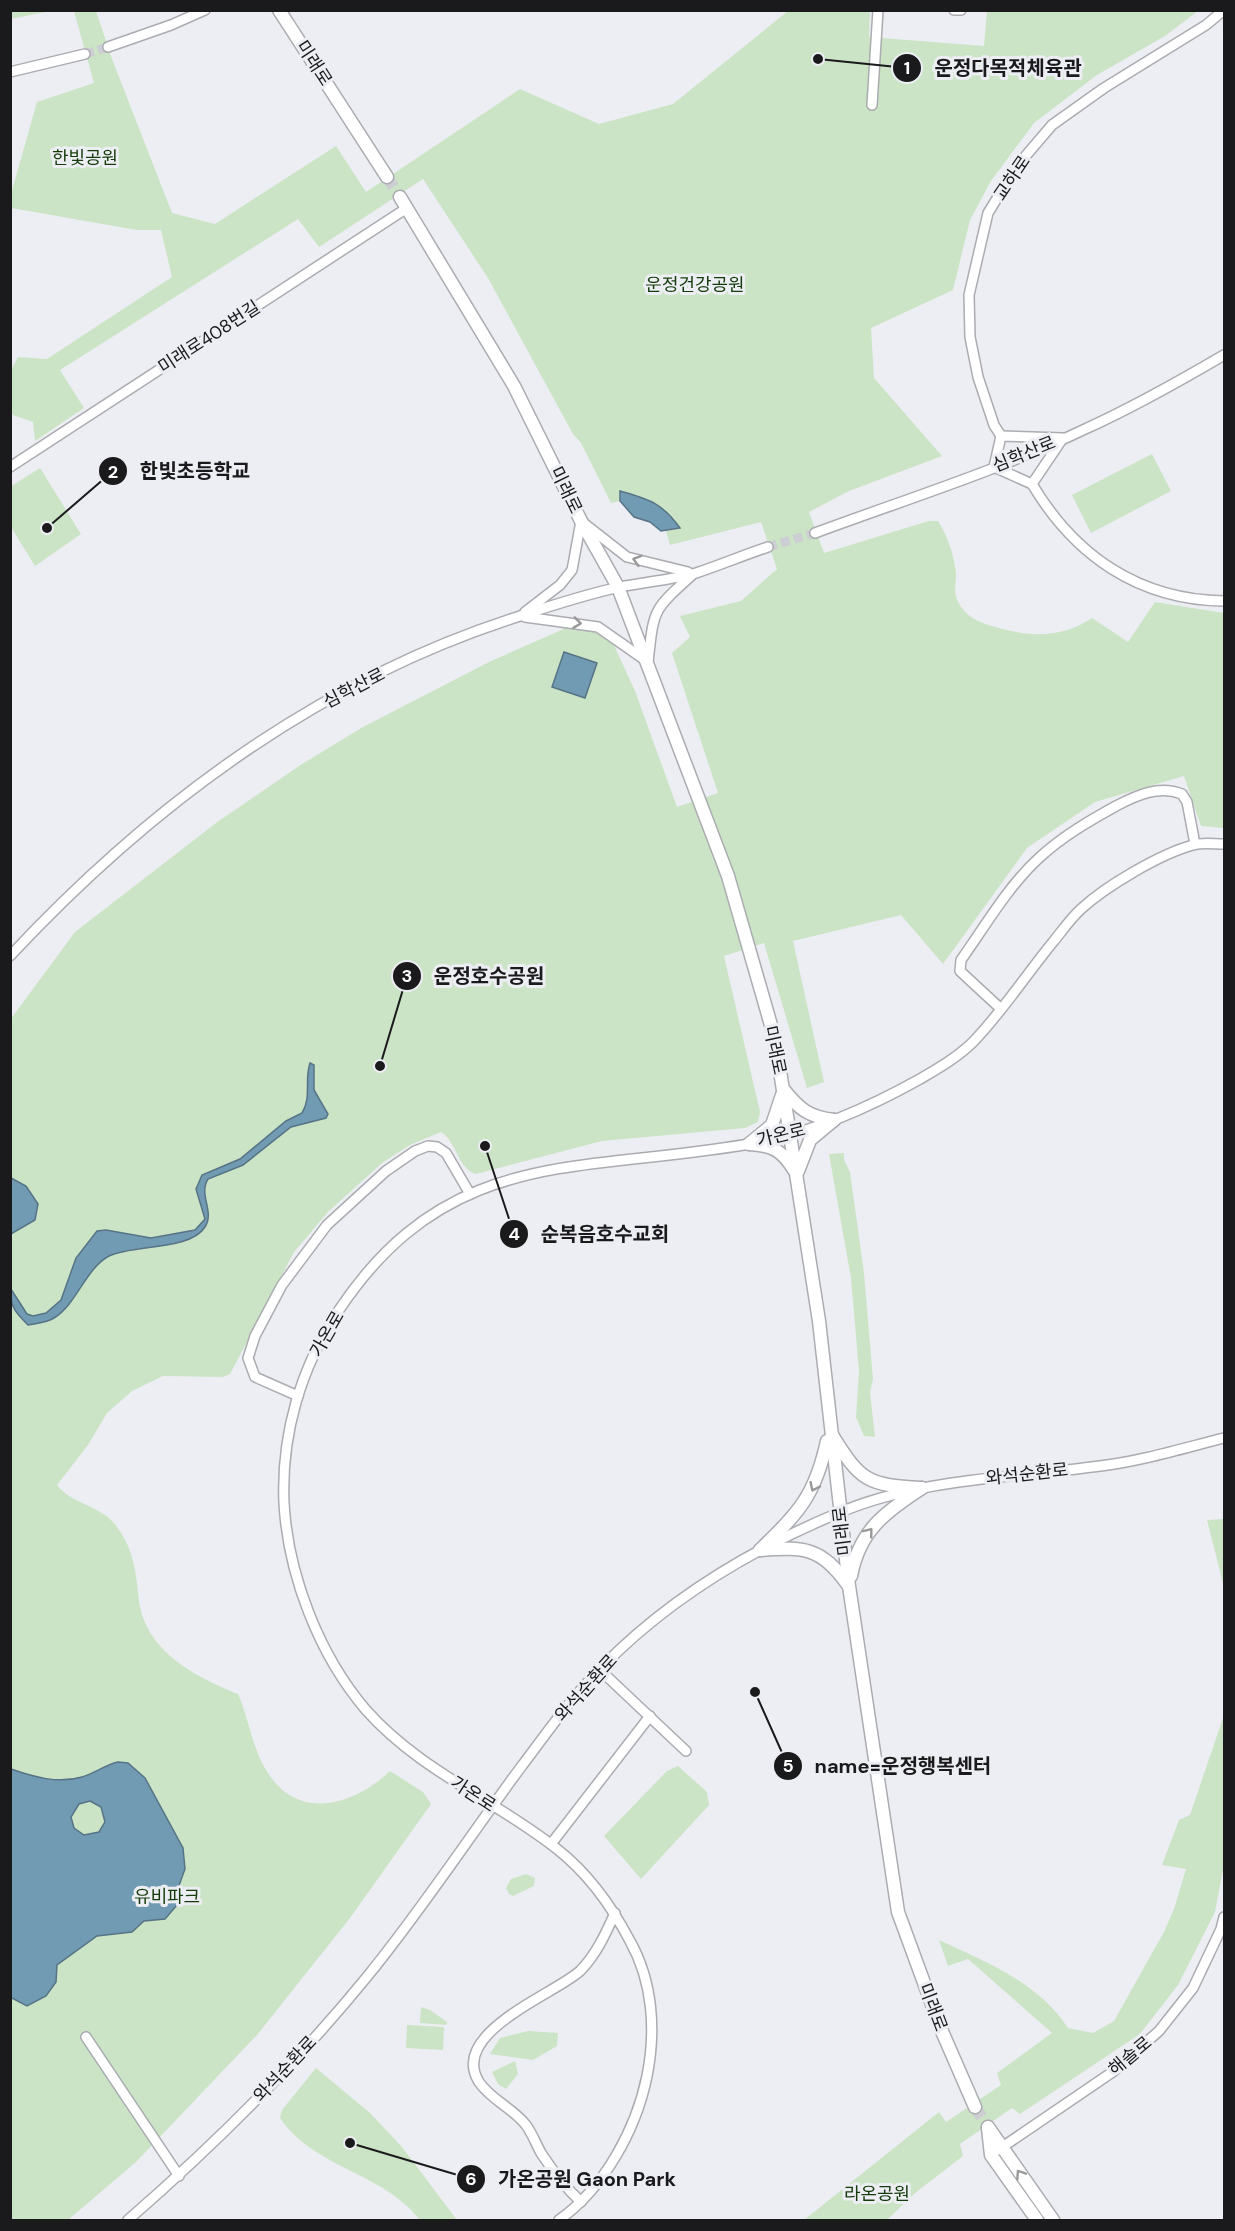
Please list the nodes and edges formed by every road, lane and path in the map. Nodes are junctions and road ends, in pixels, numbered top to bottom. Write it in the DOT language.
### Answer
graph roads {
  1 [pos="205,10"];
  2 [pos="878,10"];
  3 [pos="954,10"];
  4 [pos="961,10"];
  5 [pos="1224,10"];
  6 [pos="280,11"];
  7 [pos="108,47"];
  8 [pos="85,54"];
  9 [pos="10,72"];
  10 [pos="872,105"];
  11 [pos="387,177"];
  12 [pos="400,197"];
  13 [pos="407,208"];
  14 [pos="1224,355"];
  15 [pos="1001,436"];
  16 [pos="1063,438"];
  17 [pos="10,466"];
  18 [pos="994,467"];
  19 [pos="1032,484"];
  20 [pos="581,521"];
  21 [pos="815,533"];
  22 [pos="768,547"];
  23 [pos="694,573"];
  24 [pos="618,588"];
  25 [pos="1224,601"];
  26 [pos="519,616"];
  27 [pos="648,662"];
  28 [pos="1196,844"];
  29 [pos="1224,844"];
  30 [pos="10,956"];
  31 [pos="1001,1009"];
  32 [pos="783,1089"];
  33 [pos="834,1120"];
  34 [pos="790,1135"];
  35 [pos="749,1144"];
  36 [pos="797,1175"];
  37 [pos="470,1194"];
  38 [pos="298,1396"];
  39 [pos="830,1431"];
  40 [pos="1224,1438"];
  41 [pos="922,1488"];
  42 [pos="840,1512"];
  43 [pos="760,1550"];
  44 [pos="849,1586"];
  45 [pos="599,1669"];
  46 [pos="650,1716"];
  47 [pos="686,1751"];
  48 [pos="492,1806"];
  49 [pos="551,1844"];
  50 [pos="615,1913"];
  51 [pos="1224,1917"];
  52 [pos="580,1957"];
  53 [pos="591,1958"];
  54 [pos="86,2037"];
  55 [pos="975,2107"];
  56 [pos="1002,2147"];
  57 [pos="991,2155"];
  58 [pos="563,2162"];
  59 [pos="556,2172"];
  60 [pos="178,2176"];
  61 [pos="581,2202"];
  62 [pos="128,2220"];
  63 [pos="559,2220"];
  64 [pos="1036,2220"];
  65 [pos="1053,2220"];
  1 -- 7 [label="street"];
  2 -- 10 [label="street"];
  3 -- 4 [label="street"];
  5 -- 15 [label="street, 교하로"];
  6 -- 11 [label="main road, 미래로"];
  8 -- 9 [label="street"];
  12 -- 13 [label="main road, 미래로"];
  13 -- 17 [label="street, 미래로408번길"];
  13 -- 20 [label="main road, 미래로"];
  14 -- 16 [label="street, 심학산로"];
  15 -- 16 [label="street"];
  15 -- 18 [label="street"];
  16 -- 18 [label="street, 심학산로"];
  16 -- 19 [label="street"];
  18 -- 19 [label="street"];
  18 -- 21 [label="street, 심학산로"];
  19 -- 25 [label="street"];
  23 -- 20 [label="street, one-way"];
  20 -- 24 [label="main road, 미래로"];
  20 -- 26 [label="street"];
  22 -- 23 [label="street, 심학산로"];
  23 -- 24 [label="street, 심학산로"];
  23 -- 27 [label="street"];
  24 -- 26 [label="street, 심학산로"];
  24 -- 27 [label="main road, 미래로"];
  26 -- 27 [label="street, one-way"];
  26 -- 30 [label="street, 심학산로"];
  27 -- 32 [label="main road, 미래로"];
  28 -- 29 [label="street, 가온로"];
  28 -- 31 [label="street, 가온로"];
  28 -- 31 [label="street"];
  31 -- 33 [label="street, 가온로"];
  32 -- 33 [label="main road"];
  32 -- 34 [label="main road, 미래로"];
  32 -- 35 [label="main road"];
  33 -- 34 [label="street, 가온로"];
  33 -- 36 [label="main road"];
  34 -- 35 [label="street, 가온로"];
  34 -- 36 [label="main road, 미래로"];
  35 -- 36 [label="main road"];
  35 -- 37 [label="street, 가온로"];
  36 -- 39 [label="main road, 미래로"];
  37 -- 38 [label="street, 가온로"];
  37 -- 38 [label="street"];
  38 -- 48 [label="street, 가온로"];
  39 -- 41 [label="main road"];
  39 -- 42 [label="main road, 미래로"];
  39 -- 43 [label="main road, one-way"];
  40 -- 41 [label="street, 와석순환로"];
  41 -- 42 [label="street, 와석순환로"];
  44 -- 41 [label="main road, one-way"];
  42 -- 43 [label="street, 와석순환로"];
  42 -- 44 [label="main road, 미래로"];
  43 -- 44 [label="main road"];
  43 -- 45 [label="street, 와석순환로"];
  44 -- 55 [label="main road, 미래로"];
  45 -- 46 [label="street"];
  45 -- 48 [label="street, 와석순환로"];
  46 -- 47 [label="street"];
  46 -- 49 [label="street"];
  48 -- 49 [label="street, 가온로"];
  48 -- 60 [label="street, 와석순환로"];
  49 -- 50 [label="street, 가온로"];
  50 -- 53 [label="street"];
  50 -- 61 [label="street, 가온로"];
  51 -- 56 [label="street, 해솔로"];
  52 -- 53 [label="street"];
  53 -- 59 [label="street"];
  54 -- 60 [label="street"];
  56 -- 57 [label="street, 해솔로"];
  56 -- 57 [label="main road"];
  65 -- 56 [label="main road, one-way"];
  57 -- 64 [label="main road"];
  58 -- 59 [label="street"];
  59 -- 61 [label="street"];
  60 -- 62 [label="street, 와석순환로"];
  61 -- 63 [label="street, 가온로"];
}
